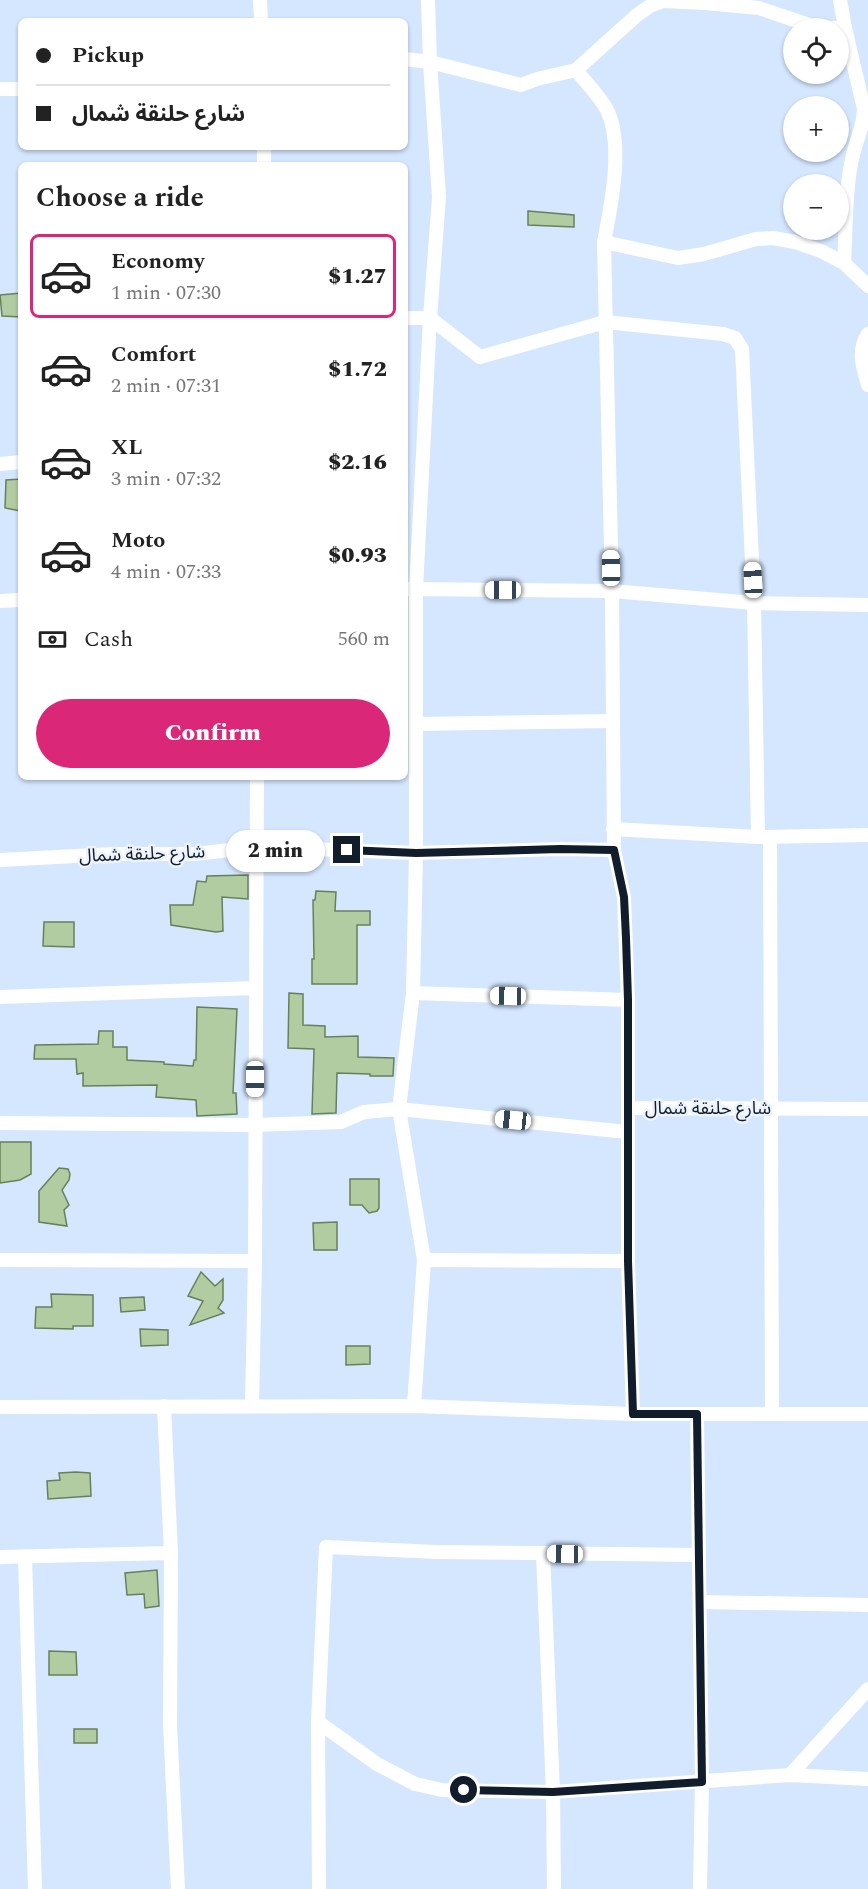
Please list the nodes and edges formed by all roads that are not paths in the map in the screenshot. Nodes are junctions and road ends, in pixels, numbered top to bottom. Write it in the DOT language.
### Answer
graph roads {
  1 [pos="260,0"];
  2 [pos="428,0"];
  3 [pos="840,0"];
  4 [pos="261,18"];
  5 [pos="788,18"];
  6 [pos="843,18"];
  7 [pos="849,45"];
  8 [pos="408,59"];
  9 [pos="430,62"];
  10 [pos="576,70"];
  11 [pos="0,89"];
  12 [pos="18,89"];
  13 [pos="604,242"];
  14 [pos="844,263"];
  15 [pos="868,286"];
  16 [pos="408,318"];
  17 [pos="430,318"];
  18 [pos="605,322"];
  19 [pos="868,334"];
  20 [pos="868,385"];
  21 [pos="18,462"];
  22 [pos="0,464"];
  23 [pos="410,589"];
  24 [pos="612,591"];
  25 [pos="18,600"];
  26 [pos="0,601"];
  27 [pos="754,603"];
  28 [pos="868,604"];
  29 [pos="612,721"];
  30 [pos="416,724"];
  31 [pos="257,780"];
  32 [pos="613,829"];
  33 [pos="868,836"];
  34 [pos="764,837"];
  35 [pos="256,847"];
  36 [pos="614,850"];
  37 [pos="416,853"];
  38 [pos="0,860"];
  39 [pos="255,988"];
  40 [pos="413,993"];
  41 [pos="0,997"];
  42 [pos="628,1000"];
  43 [pos="628,1108"];
  44 [pos="771,1108"];
  45 [pos="399,1109"];
  46 [pos="868,1109"];
  47 [pos="0,1123"];
  48 [pos="255,1125"];
  49 [pos="627,1132"];
  50 [pos="0,1260"];
  51 [pos="424,1260"];
  52 [pos="255,1261"];
  53 [pos="628,1261"];
  54 [pos="164,1406"];
  55 [pos="252,1406"];
  56 [pos="414,1406"];
  57 [pos="0,1407"];
  58 [pos="633,1414"];
  59 [pos="697,1414"];
  60 [pos="772,1414"];
  61 [pos="868,1414"];
  62 [pos="543,1553"];
  63 [pos="171,1554"];
  64 [pos="699,1555"];
  65 [pos="0,1557"];
  66 [pos="25,1557"];
  67 [pos="700,1602"];
  68 [pos="868,1605"];
  69 [pos="868,1689"];
  70 [pos="318,1722"];
  71 [pos="790,1775"];
  72 [pos="868,1779"];
  73 [pos="702,1782"];
  74 [pos="553,1792"];
  75 [pos="35,1889"];
  76 [pos="178,1889"];
  77 [pos="319,1889"];
  78 [pos="554,1889"];
  79 [pos="700,1889"];
  1 -- 4 [label="street"];
  2 -- 9 [label="street"];
  3 -- 6 [label="street"];
  5 -- 10 [label="street"];
  7 -- 14 [label="street"];
  8 -- 9 [label="street"];
  9 -- 10 [label="street"];
  9 -- 17 [label="street"];
  10 -- 13 [label="street"];
  11 -- 12 [label="street"];
  13 -- 14 [label="street"];
  13 -- 18 [label="street"];
  14 -- 15 [label="street"];
  16 -- 17 [label="street"];
  17 -- 18 [label="street"];
  17 -- 23 [label="street"];
  18 -- 24 [label="street"];
  18 -- 27 [label="street"];
  19 -- 20 [label="street"];
  21 -- 22 [label="street"];
  23 -- 24 [label="street"];
  23 -- 30 [label="street"];
  24 -- 27 [label="street"];
  24 -- 29 [label="street"];
  25 -- 26 [label="street"];
  27 -- 28 [label="street"];
  27 -- 34 [label="street"];
  29 -- 30 [label="street"];
  29 -- 32 [label="street"];
  30 -- 37 [label="street"];
  31 -- 35 [label="street"];
  32 -- 34 [label="street"];
  32 -- 36 [label="street"];
  33 -- 34 [label="street"];
  34 -- 44 [label="street"];
  35 -- 37 [label="street, شارع حلنقة شمال"];
  35 -- 38 [label="street, شارع حلنقة شمال"];
  35 -- 39 [label="street"];
  36 -- 37 [label="street, شارع حلنقة شمال"];
  36 -- 42 [label="street, شارع حلنقة شمال"];
  37 -- 40 [label="street"];
  39 -- 41 [label="street"];
  39 -- 48 [label="street"];
  40 -- 42 [label="street"];
  40 -- 45 [label="street"];
  42 -- 43 [label="street, شارع حلنقة شمال"];
  43 -- 44 [label="street, شارع حلنقة شمال"];
  43 -- 49 [label="street"];
  44 -- 46 [label="street, شارع حلنقة شمال"];
  44 -- 60 [label="street"];
  45 -- 48 [label="street"];
  45 -- 49 [label="street"];
  45 -- 51 [label="street"];
  47 -- 48 [label="street"];
  48 -- 52 [label="street"];
  49 -- 53 [label="street"];
  50 -- 52 [label="street"];
  51 -- 53 [label="street"];
  51 -- 56 [label="street"];
  52 -- 55 [label="street"];
  53 -- 58 [label="street"];
  54 -- 55 [label="street"];
  54 -- 57 [label="street"];
  54 -- 63 [label="street"];
  55 -- 56 [label="street"];
  56 -- 58 [label="street"];
  58 -- 59 [label="street"];
  59 -- 60 [label="street"];
  59 -- 64 [label="street"];
  60 -- 61 [label="street"];
  62 -- 64 [label="street"];
  62 -- 70 [label="street"];
  62 -- 74 [label="street"];
  63 -- 66 [label="street"];
  63 -- 76 [label="street"];
  64 -- 67 [label="street"];
  65 -- 66 [label="street"];
  66 -- 75 [label="street"];
  67 -- 68 [label="street"];
  67 -- 73 [label="street"];
  69 -- 71 [label="street"];
  70 -- 74 [label="street"];
  70 -- 77 [label="street"];
  71 -- 72 [label="street"];
  71 -- 73 [label="street"];
  73 -- 74 [label="street"];
  73 -- 79 [label="street"];
  74 -- 78 [label="street"];
}
